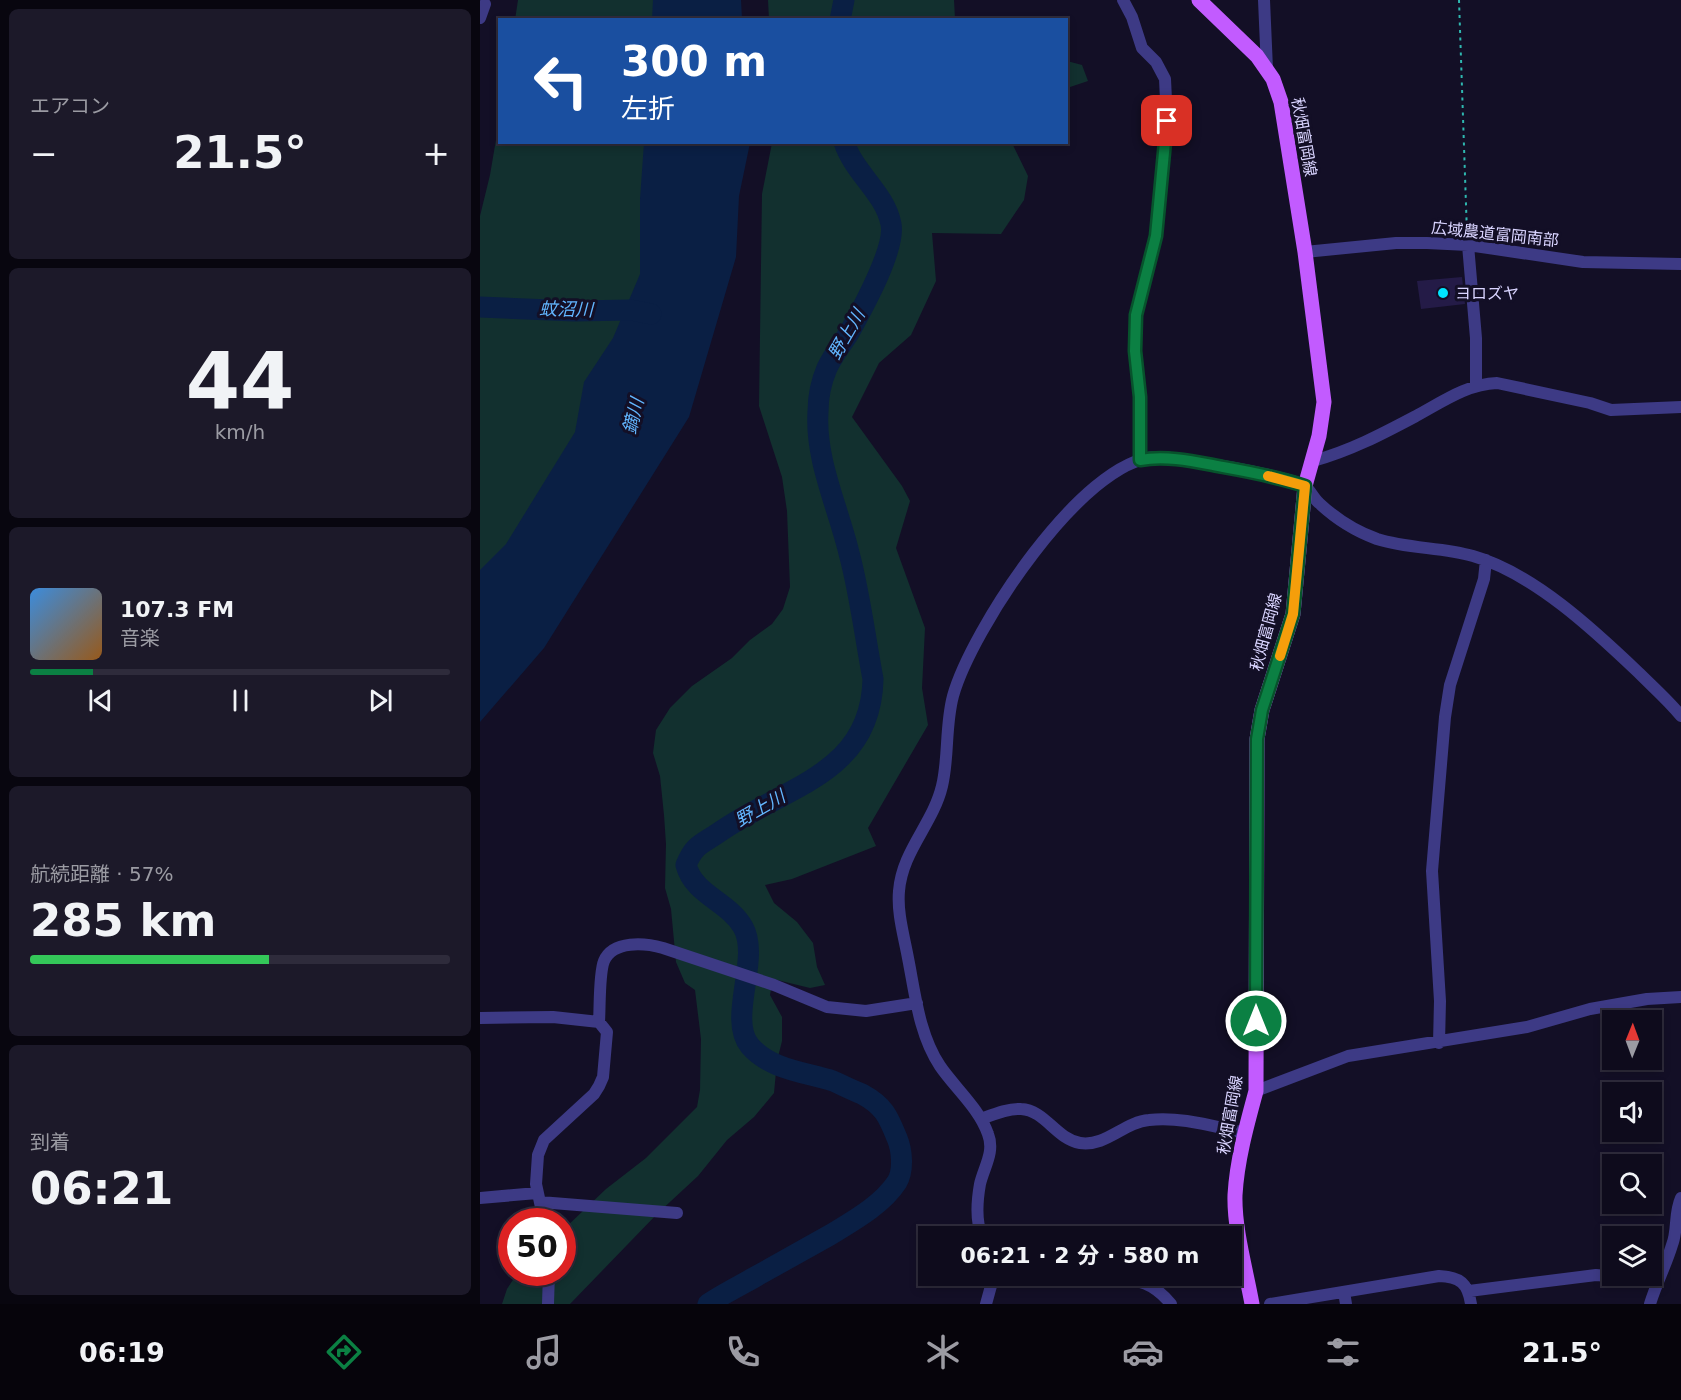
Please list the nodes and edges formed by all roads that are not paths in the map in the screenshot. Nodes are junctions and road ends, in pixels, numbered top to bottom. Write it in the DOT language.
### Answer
graph roads {
  1 [pos="1123,0"];
  2 [pos="1199,0"];
  3 [pos="1264,0"];
  4 [pos="485,4"];
  5 [pos="480,18"];
  6 [pos="1267,69"];
  7 [pos="1468,245"];
  8 [pos="1305,252"];
  9 [pos="1681,264"];
  10 [pos="1476,386"];
  11 [pos="1681,407"];
  12 [pos="1140,460"];
  13 [pos="1313,461"];
  14 [pos="1305,486"];
  15 [pos="1486,560"];
  16 [pos="1681,716"];
  17 [pos="1681,997"];
  18 [pos="917,1003"];
  19 [pos="480,1018"];
  20 [pos="599,1022"];
  21 [pos="1439,1043"];
  22 [pos="1256,1091"];
  23 [pos="981,1119"];
  24 [pos="1245,1133"];
  25 [pos="538,1197"];
  26 [pos="480,1198"];
  27 [pos="1681,1198"];
  28 [pos="541,1208"];
  29 [pos="676,1213"];
  30 [pos="979,1226"];
  31 [pos="1662,1270"];
  32 [pos="1602,1275"];
  33 [pos="549,1286"];
  34 [pos="991,1286"];
  35 [pos="1151,1286"];
  36 [pos="1656,1286"];
  37 [pos="1345,1298"];
  38 [pos="1470,1298"];
  39 [pos="548,1304"];
  40 [pos="986,1304"];
  41 [pos="1171,1304"];
  42 [pos="1252,1304"];
  43 [pos="1270,1304"];
  44 [pos="1650,1304"];
  1 -- 12 [label="street"];
  2 -- 6 [label="main road, 秋畑富岡線"];
  3 -- 6 [label="street"];
  4 -- 5 [label="street"];
  6 -- 8 [label="main road, 秋畑富岡線"];
  7 -- 8 [label="street, 広域農道富岡南部"];
  7 -- 9 [label="street, 広域農道富岡南部"];
  7 -- 10 [label="street"];
  8 -- 13 [label="main road, 秋畑富岡線"];
  10 -- 11 [label="street"];
  10 -- 13 [label="street"];
  12 -- 14 [label="street"];
  12 -- 18 [label="street"];
  13 -- 14 [label="main road, 秋畑富岡線"];
  14 -- 15 [label="street"];
  14 -- 22 [label="main road, 秋畑富岡線"];
  15 -- 16 [label="street"];
  15 -- 21 [label="street"];
  17 -- 21 [label="street"];
  18 -- 20 [label="street"];
  18 -- 23 [label="street"];
  19 -- 20 [label="street"];
  20 -- 25 [label="street"];
  21 -- 22 [label="street"];
  22 -- 24 [label="main road, 秋畑富岡線"];
  23 -- 24 [label="street"];
  23 -- 30 [label="street"];
  24 -- 42 [label="main road, 秋畑富岡線"];
  25 -- 26 [label="street"];
  25 -- 28 [label="street"];
  25 -- 29 [label="street"];
  27 -- 31 [label="street"];
  32 -- 38 [label="street"];
  33 -- 39 [label="street"];
  34 -- 40 [label="street"];
  35 -- 41 [label="street"];
  36 -- 44 [label="street"];
  37 -- 38 [label="street"];
  37 -- 43 [label="street"];
}
